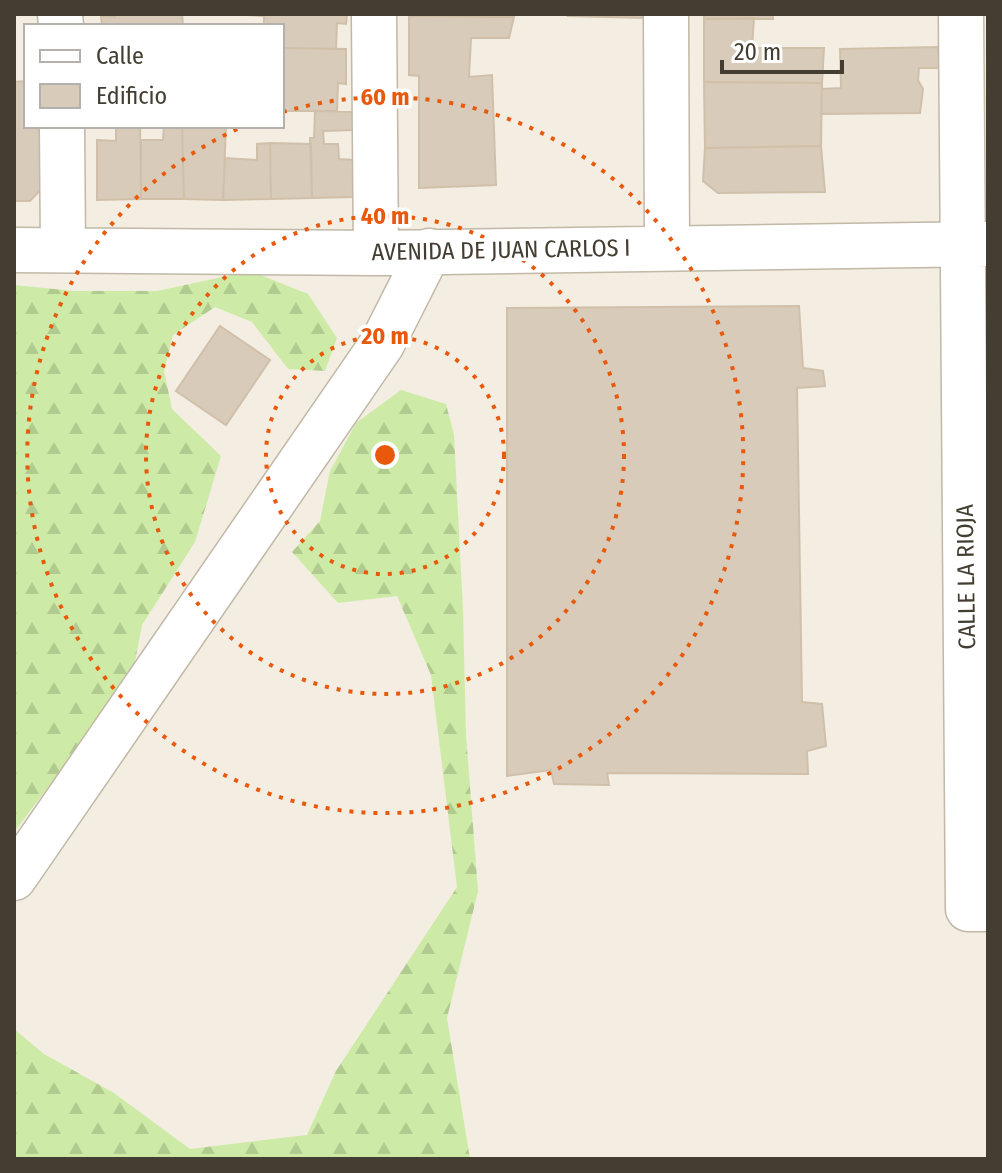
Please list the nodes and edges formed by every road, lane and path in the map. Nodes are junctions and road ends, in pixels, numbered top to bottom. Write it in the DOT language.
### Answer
graph roads {
  1 [pos="374,14"];
  2 [pos="666,14"];
  3 [pos="961,14"];
  4 [pos="62,128"];
  5 [pos="975,244"];
  6 [pos="667,248"];
  7 [pos="14,250"];
  8 [pos="63,250"];
  9 [pos="429,251"];
  10 [pos="376,253"];
  11 [pos="977,624"];
  12 [pos="14,878"];
  13 [pos="978,909"];
  1 -- 10 [label="street"];
  2 -- 6 [label="street"];
  3 -- 5 [label="street, CALLE LA RIOJA"];
  4 -- 8 [label="street"];
  5 -- 6 [label="street, AVENIDA DE JUAN CARLOS I"];
  5 -- 11 [label="street, CALLE LA RIOJA"];
  6 -- 9 [label="street, AVENIDA DE JUAN CARLOS I"];
  7 -- 8 [label="street, AVENIDA DE JUAN CARLOS I"];
  8 -- 10 [label="street, AVENIDA DE JUAN CARLOS I"];
  9 -- 10 [label="street, AVENIDA DE JUAN CARLOS I"];
  9 -- 12 [label="street"];
  11 -- 13 [label="street, CALLE LA RIOJA"];
}
